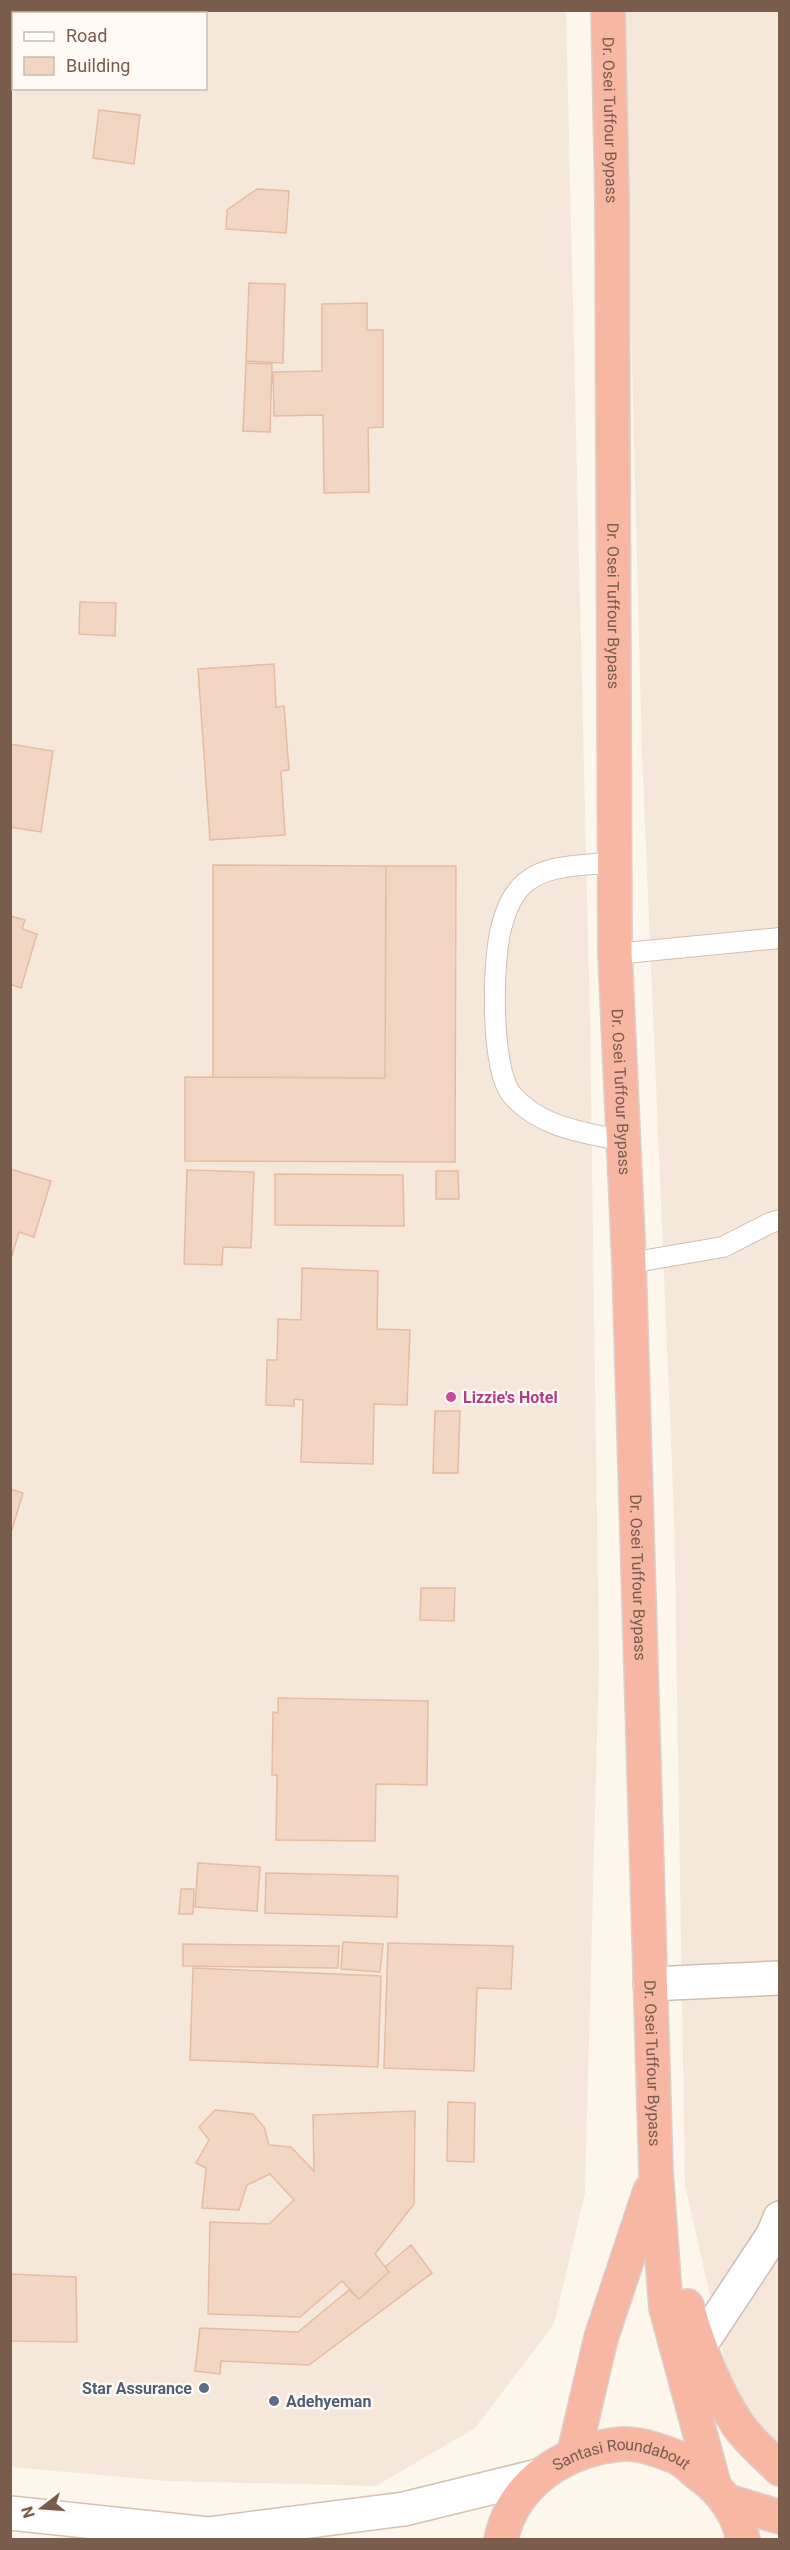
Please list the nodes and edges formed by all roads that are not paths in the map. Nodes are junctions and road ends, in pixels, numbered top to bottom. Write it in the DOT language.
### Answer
graph roads {
  1 [pos="608,10"];
  2 [pos="614,862"];
  3 [pos="780,938"];
  4 [pos="615,954"];
  5 [pos="624,1141"];
  6 [pos="780,1220"];
  7 [pos="629,1263"];
  8 [pos="779,1982"];
  9 [pos="650,1984"];
  10 [pos="656,2172"];
  11 [pos="658,2212"];
  12 [pos="780,2218"];
  13 [pos="699,2347"];
  14 [pos="574,2453"];
  15 [pos="780,2469"];
  16 [pos="538,2476"];
  17 [pos="721,2493"];
  18 [pos="10,2513"];
  19 [pos="780,2517"];
  20 [pos="154,2534"];
  21 [pos="214,2537"];
  22 [pos="501,2540"];
  23 [pos="743,2540"];
  1 -- 2 [label="highway, Dr. Osei Tuffour Bypass"];
  2 -- 4 [label="highway, Dr. Osei Tuffour Bypass"];
  2 -- 5 [label="lane"];
  3 -- 4 [label="lane"];
  4 -- 5 [label="highway, Dr. Osei Tuffour Bypass"];
  5 -- 7 [label="highway, Dr. Osei Tuffour Bypass"];
  6 -- 7 [label="lane"];
  7 -- 9 [label="highway, Dr. Osei Tuffour Bypass"];
  8 -- 9 [label="main road"];
  9 -- 10 [label="highway, Dr. Osei Tuffour Bypass"];
  10 -- 11 [label="highway, Dr. Osei Tuffour Bypass"];
  10 -- 14 [label="highway, Dr. Osei Tuffour Bypass"];
  11 -- 13 [label="highway"];
  11 -- 17 [label="highway, Dr. Osei Tuffour Bypass"];
  12 -- 13 [label="main road"];
  13 -- 15 [label="highway"];
  14 -- 16 [label="highway, Santasi Roundabout"];
  14 -- 17 [label="highway, Santasi Roundabout"];
  16 -- 21 [label="main road"];
  16 -- 22 [label="highway, Santasi Roundabout"];
  17 -- 19 [label="highway"];
  17 -- 23 [label="highway"];
  18 -- 20 [label="main road"];
  20 -- 21 [label="main road"];
}
